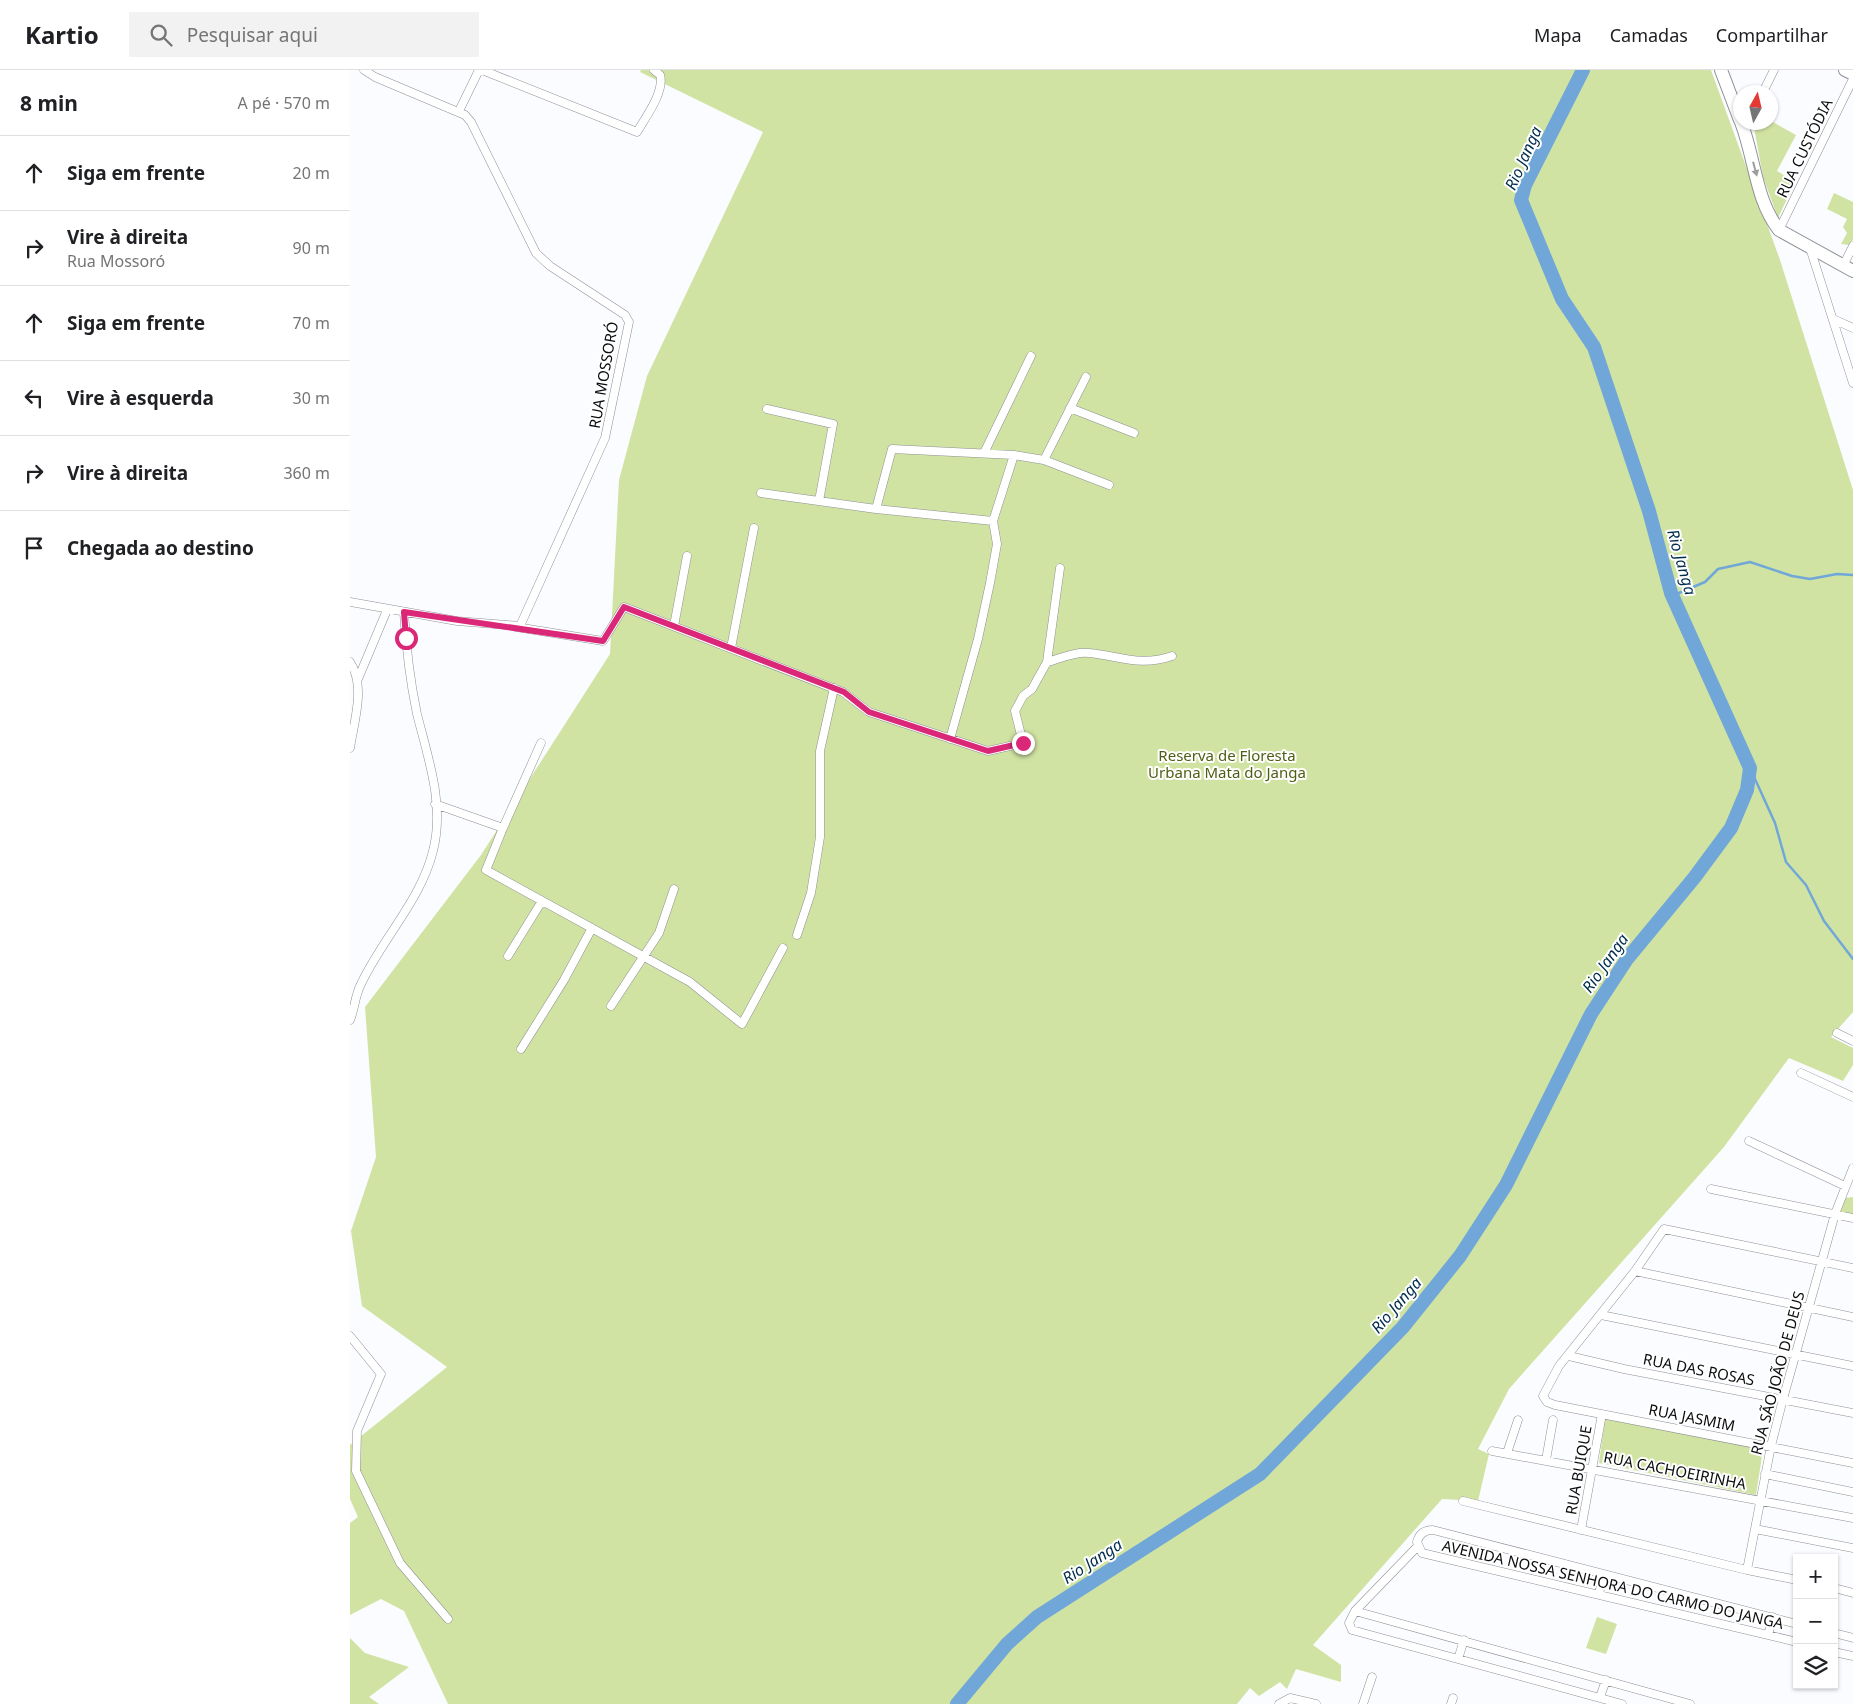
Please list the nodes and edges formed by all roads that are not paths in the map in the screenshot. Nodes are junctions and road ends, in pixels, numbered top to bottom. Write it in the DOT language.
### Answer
graph roads {
  1 [pos="364,70"];
  2 [pos="481,70"];
  3 [pos="654,70"];
  4 [pos="1721,70"];
  5 [pos="1774,70"];
  6 [pos="1846,70"];
  7 [pos="1853,74"];
  8 [pos="1853,79"];
  9 [pos="1766,85"];
  10 [pos="1733,98"];
  11 [pos="459,111"];
  12 [pos="1746,130"];
  13 [pos="1779,230"];
  14 [pos="1853,246"];
  15 [pos="1810,248"];
  16 [pos="1848,269"];
  17 [pos="1833,319"];
  18 [pos="1853,328"];
  19 [pos="1031,356"];
  20 [pos="1086,377"];
  21 [pos="1853,380"];
  22 [pos="1070,408"];
  23 [pos="767,409"];
  24 [pos="1134,433"];
  25 [pos="984,453"];
  26 [pos="1014,455"];
  27 [pos="1044,460"];
  28 [pos="1108,485"];
  29 [pos="761,493"];
  30 [pos="819,501"];
  31 [pos="876,509"];
  32 [pos="993,521"];
  33 [pos="754,528"];
  34 [pos="687,556"];
  35 [pos="1060,568"];
  36 [pos="350,602"];
  37 [pos="387,610"];
  38 [pos="404,612"];
  39 [pos="674,626"];
  40 [pos="516,627"];
  41 [pos="731,648"];
  42 [pos="1172,656"];
  43 [pos="350,662"];
  44 [pos="1047,662"];
  45 [pos="358,679"];
  46 [pos="834,688"];
  47 [pos="353,712"];
  48 [pos="950,738"];
  49 [pos="541,743"];
  50 [pos="350,748"];
  51 [pos="436,804"];
  52 [pos="502,828"];
  53 [pos="674,889"];
  54 [pos="542,901"];
  55 [pos="592,928"];
  56 [pos="797,935"];
  57 [pos="783,948"];
  58 [pos="508,956"];
  59 [pos="644,956"];
  60 [pos="611,1006"];
  61 [pos="350,1020"];
  62 [pos="1837,1033"];
  63 [pos="1853,1041"];
  64 [pos="521,1049"];
  65 [pos="1801,1073"];
  66 [pos="1853,1097"];
  67 [pos="1749,1141"];
  68 [pos="1853,1168"];
  69 [pos="1845,1186"];
  70 [pos="1711,1189"];
  71 [pos="1834,1214"];
  72 [pos="1853,1218"];
  73 [pos="1820,1261"];
  74 [pos="1853,1268"];
  75 [pos="1635,1271"];
  76 [pos="1808,1308"];
  77 [pos="1601,1315"];
  78 [pos="1853,1317"];
  79 [pos="350,1336"];
  80 [pos="1569,1356"];
  81 [pos="1795,1356"];
  82 [pos="1853,1366"];
  83 [pos="1782,1399"];
  84 [pos="1853,1413"];
  85 [pos="1602,1414"];
  86 [pos="1518,1420"];
  87 [pos="1553,1420"];
  88 [pos="1770,1446"];
  89 [pos="1492,1451"];
  90 [pos="1507,1453"];
  91 [pos="1546,1460"];
  92 [pos="1853,1463"];
  93 [pos="1593,1468"];
  94 [pos="1765,1474"];
  95 [pos="1853,1492"];
  96 [pos="1760,1500"];
  97 [pos="1463,1501"];
  98 [pos="1853,1518"];
  99 [pos="1755,1529"];
  100 [pos="1582,1530"];
  101 [pos="1853,1548"];
  102 [pos="1420,1550"];
  103 [pos="1747,1570"];
  104 [pos="1603,1576"];
  105 [pos="1793,1579"];
  106 [pos="1838,1589"];
  107 [pos="1853,1593"];
  108 [pos="1599,1594"];
  109 [pos="1355,1611"];
  110 [pos="1773,1617"];
  111 [pos="448,1619"];
  112 [pos="1793,1623"];
  113 [pos="1838,1634"];
  114 [pos="1768,1635"];
  115 [pos="1853,1638"];
  116 [pos="1464,1640"];
  117 [pos="1793,1641"];
  118 [pos="1838,1653"];
  119 [pos="1853,1656"];
  120 [pos="1458,1659"];
  121 [pos="1372,1677"];
  122 [pos="1606,1680"];
  123 [pos="1600,1697"];
  124 [pos="1279,1704"];
  125 [pos="1316,1704"];
  126 [pos="1362,1704"];
  127 [pos="1622,1704"];
  128 [pos="1690,1704"];
  1 -- 11 [label="street, RUA MOSSORÓ"];
  2 -- 3 [label="street"];
  2 -- 11 [label="street"];
  4 -- 10 [label="main road"];
  5 -- 9 [label="street"];
  6 -- 7 [label="main road"];
  8 -- 13 [label="street, RUA CUSTÓDIA"];
  11 -- 40 [label="street, RUA MOSSORÓ"];
  12 -- 13 [label="main road, one-way"];
  13 -- 15 [label="main road"];
  14 -- 16 [label="street"];
  15 -- 16 [label="main road"];
  15 -- 17 [label="street"];
  17 -- 18 [label="street"];
  17 -- 21 [label="street"];
  19 -- 25 [label="street"];
  20 -- 22 [label="street"];
  22 -- 24 [label="street"];
  22 -- 27 [label="street"];
  23 -- 30 [label="street"];
  25 -- 26 [label="street"];
  25 -- 31 [label="street"];
  26 -- 27 [label="street"];
  26 -- 32 [label="street"];
  27 -- 28 [label="street"];
  29 -- 30 [label="street"];
  30 -- 31 [label="street"];
  31 -- 32 [label="street"];
  32 -- 48 [label="street"];
  33 -- 41 [label="street"];
  34 -- 39 [label="street"];
  35 -- 44 [label="street"];
  36 -- 37 [label="street"];
  37 -- 38 [label="street"];
  37 -- 45 [label="street"];
  38 -- 40 [label="street"];
  38 -- 51 [label="street"];
  39 -- 40 [label="street"];
  39 -- 41 [label="street"];
  41 -- 46 [label="street"];
  42 -- 44 [label="street"];
  43 -- 45 [label="street"];
  44 -- 48 [label="street"];
  45 -- 47 [label="street"];
  46 -- 48 [label="street"];
  46 -- 56 [label="street"];
  47 -- 50 [label="street"];
  49 -- 52 [label="street"];
  51 -- 52 [label="street"];
  51 -- 61 [label="street"];
  52 -- 54 [label="street"];
  53 -- 59 [label="street"];
  54 -- 55 [label="street"];
  54 -- 58 [label="street"];
  55 -- 59 [label="street"];
  55 -- 64 [label="street"];
  57 -- 59 [label="street"];
  59 -- 60 [label="street"];
  62 -- 63 [label="street"];
  65 -- 66 [label="street"];
  67 -- 69 [label="street"];
  68 -- 69 [label="street, RUA SÃO JOÃO DE DEUS"];
  69 -- 71 [label="street, RUA SÃO JOÃO DE DEUS"];
  70 -- 71 [label="street"];
  71 -- 72 [label="street"];
  71 -- 73 [label="street, RUA SÃO JOÃO DE DEUS"];
  73 -- 74 [label="street"];
  73 -- 75 [label="street"];
  73 -- 76 [label="street, RUA SÃO JOÃO DE DEUS"];
  75 -- 76 [label="street"];
  75 -- 77 [label="street"];
  76 -- 78 [label="street"];
  76 -- 81 [label="street, RUA SÃO JOÃO DE DEUS"];
  77 -- 80 [label="street"];
  77 -- 81 [label="street"];
  79 -- 111 [label="street"];
  80 -- 83 [label="street, RUA DAS ROSAS"];
  80 -- 85 [label="street, RUA JASMIM"];
  81 -- 82 [label="street"];
  81 -- 83 [label="street, RUA SÃO JOÃO DE DEUS"];
  83 -- 84 [label="street, RUA DAS ROSAS"];
  83 -- 88 [label="street, RUA SÃO JOÃO DE DEUS"];
  85 -- 88 [label="street, RUA JASMIM"];
  85 -- 93 [label="street, RUA BUIQUE"];
  86 -- 90 [label="street"];
  87 -- 91 [label="street"];
  88 -- 92 [label="street, RUA JASMIM"];
  88 -- 94 [label="street, RUA SÃO JOÃO DE DEUS"];
  89 -- 90 [label="street, RUA CACHOEIRINHA"];
  90 -- 91 [label="street, RUA CACHOEIRINHA"];
  91 -- 93 [label="street, RUA CACHOEIRINHA"];
  93 -- 96 [label="street, RUA CACHOEIRINHA"];
  93 -- 100 [label="street, RUA BUIQUE"];
  94 -- 95 [label="street"];
  94 -- 96 [label="street, RUA SÃO JOÃO DE DEUS"];
  96 -- 98 [label="street, RUA CACHOEIRINHA"];
  96 -- 99 [label="street, RUA SÃO JOÃO DE DEUS"];
  97 -- 100 [label="street"];
  99 -- 101 [label="street"];
  99 -- 103 [label="street, RUA SÃO JOÃO DE DEUS"];
  100 -- 103 [label="street"];
  102 -- 104 [label="street"];
  102 -- 108 [label="street, AVENIDA NOSSA SENHORA DO CARMO DO JANGA"];
  102 -- 109 [label="street"];
  103 -- 105 [label="street"];
  104 -- 108 [label="street"];
  104 -- 110 [label="street"];
  106 -- 107 [label="street"];
  108 -- 114 [label="street, AVENIDA NOSSA SENHORA DO CARMO DO JANGA"];
  109 -- 116 [label="street"];
  109 -- 120 [label="street"];
  110 -- 112 [label="street"];
  110 -- 114 [label="street"];
  113 -- 115 [label="street"];
  114 -- 117 [label="street, AVENIDA NOSSA SENHORA DO CARMO DO JANGA"];
  116 -- 120 [label="street"];
  116 -- 122 [label="street"];
  118 -- 119 [label="street"];
  120 -- 123 [label="street"];
  121 -- 126 [label="street"];
  122 -- 123 [label="street"];
  122 -- 128 [label="street"];
  123 -- 127 [label="street"];
  124 -- 125 [label="street"];
}
